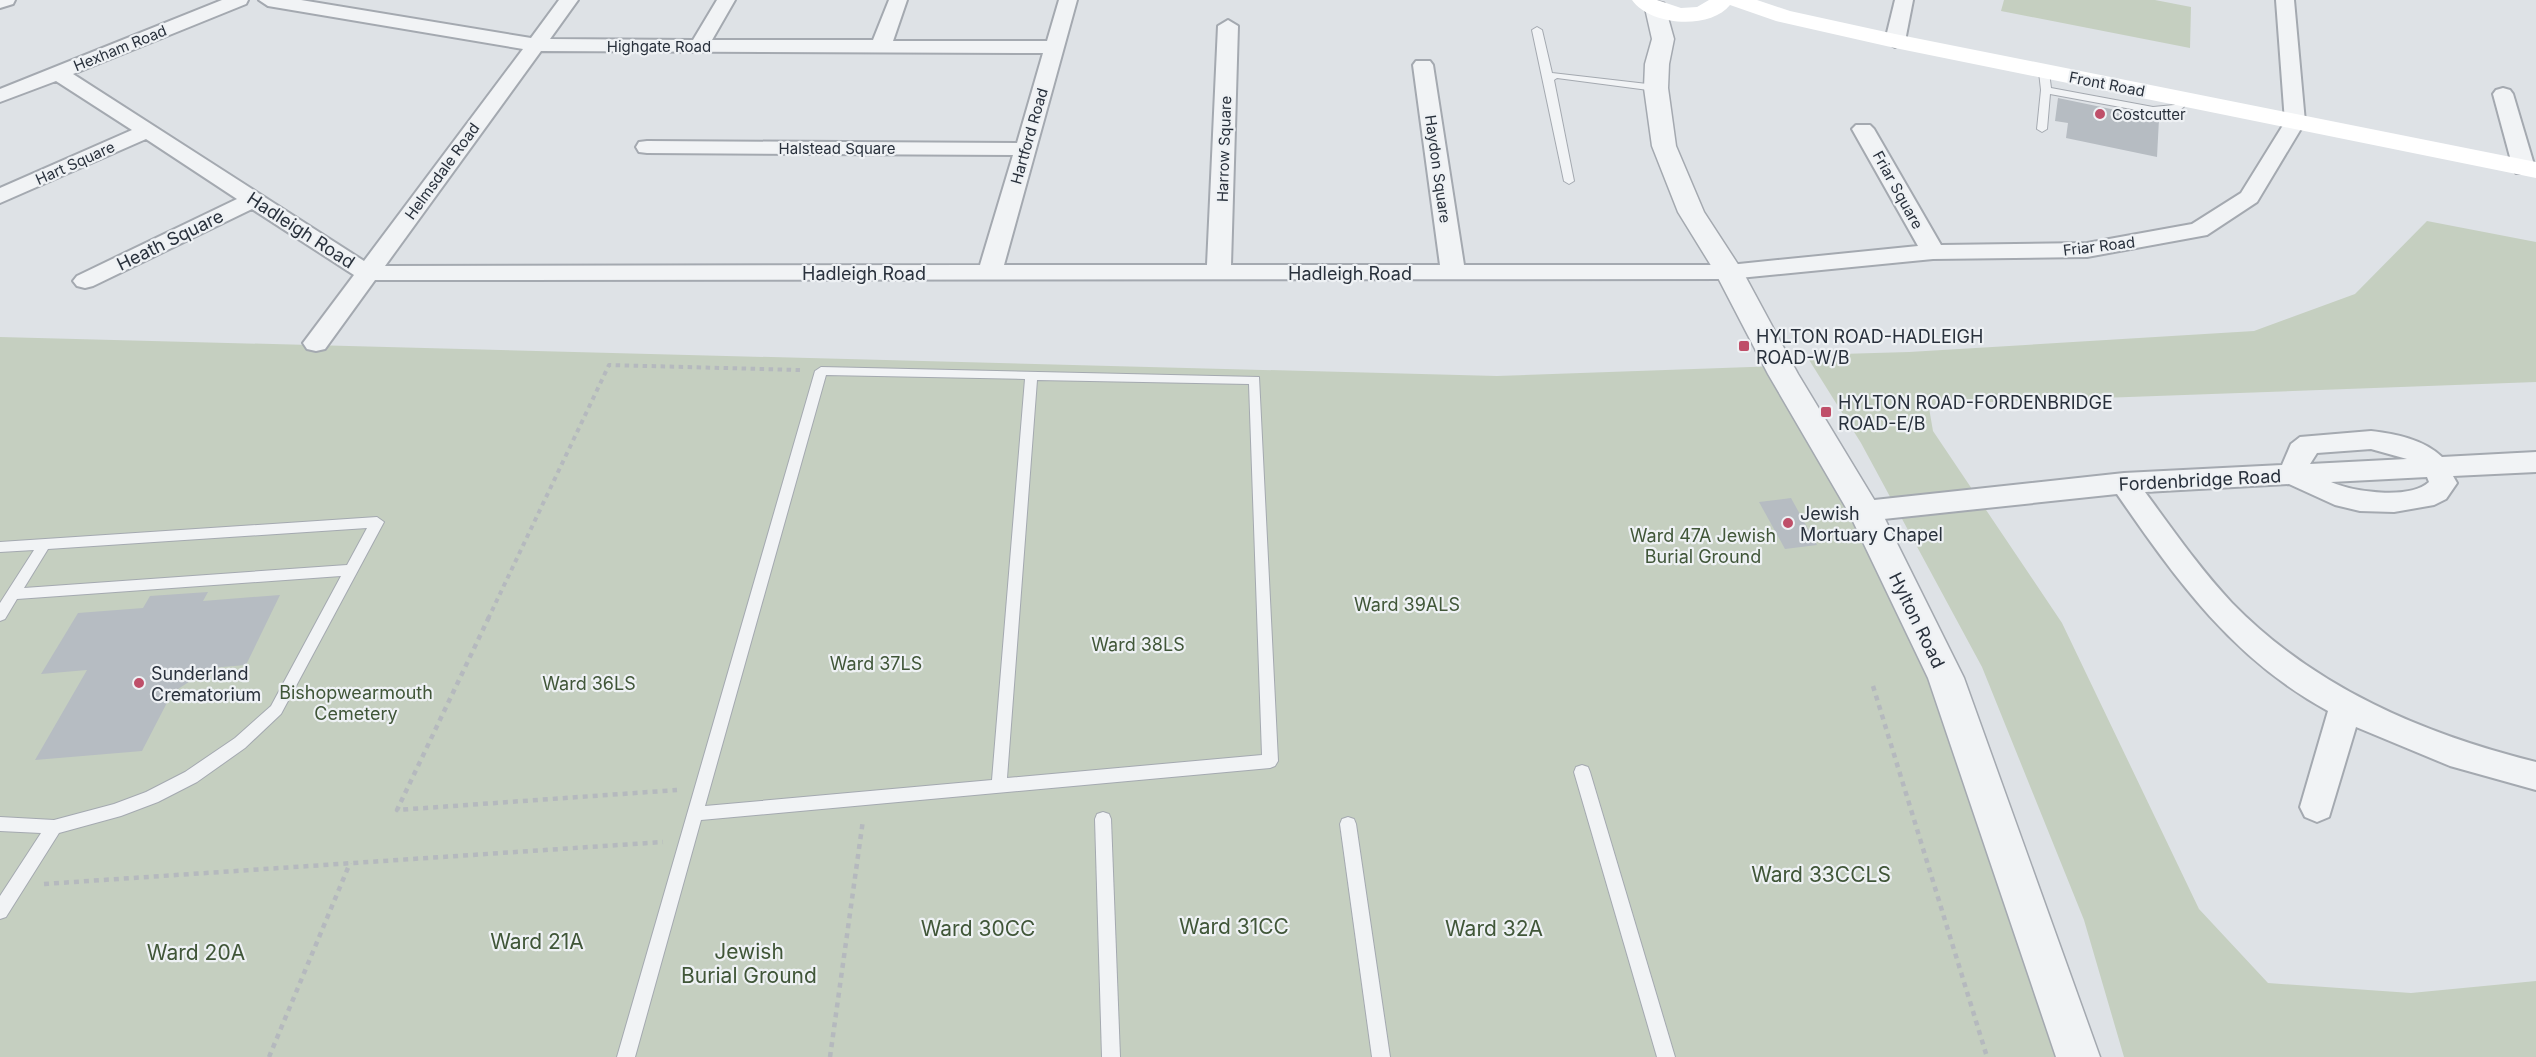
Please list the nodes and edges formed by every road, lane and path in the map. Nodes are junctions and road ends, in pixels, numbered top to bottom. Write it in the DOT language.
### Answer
graph roads {
  1 [pos="6,0"];
  2 [pos="240,0"];
  3 [pos="268,0"];
  4 [pos="569,0"];
  5 [pos="726,0"];
  6 [pos="898,0"];
  7 [pos="1068,0"];
  8 [pos="1735,0"];
  9 [pos="1904,0"];
  10 [pos="2285,0"];
  11 [pos="0,2"];
  12 [pos="1650,4"];
  13 [pos="1708,9"];
  14 [pos="1784,16"];
  15 [pos="1228,26"];
  16 [pos="1537,30"];
  17 [pos="1663,39"];
  18 [pos="1895,41"];
  19 [pos="535,45"];
  20 [pos="699,46"];
  21 [pos="881,46"];
  22 [pos="1054,47"];
  23 [pos="1423,65"];
  24 [pos="58,73"];
  25 [pos="1549,79"];
  26 [pos="2045,81"];
  27 [pos="1656,88"];
  28 [pos="2503,94"];
  29 [pos="0,96"];
  30 [pos="2295,122"];
  31 [pos="1863,129"];
  32 [pos="2042,129"];
  33 [pos="149,130"];
  34 [pos="647,147"];
  35 [pos="1026,148"];
  36 [pos="2530,169"];
  37 [pos="1569,181"];
  38 [pos="0,196"];
  39 [pos="254,199"];
  40 [pos="1933,252"];
  41 [pos="1729,272"];
  42 [pos="367,273"];
  43 [pos="990,273"];
  44 [pos="1219,273"];
  45 [pos="1453,273"];
  46 [pos="85,281"];
  47 [pos="316,343"];
  48 [pos="821,371"];
  49 [pos="1030,377"];
  50 [pos="2536,462"];
  51 [pos="2124,483"];
  52 [pos="1865,511"];
  53 [pos="45,543"];
  54 [pos="0,547"];
  55 [pos="351,570"];
  56 [pos="14,594"];
  57 [pos="0,615"];
  58 [pos="1873,686"];
  59 [pos="2345,708"];
  60 [pos="1582,772"];
  61 [pos="2536,776"];
  62 [pos="999,786"];
  63 [pos="702,788"];
  64 [pos="866,798"];
  65 [pos="2317,807"];
  66 [pos="695,814"];
  67 [pos="1103,819"];
  68 [pos="0,824"];
  69 [pos="1348,824"];
  70 [pos="54,827"];
  71 [pos="687,840"];
  72 [pos="350,863"];
  73 [pos="16,886"];
  74 [pos="0,911"];
  75 [pos="268,1057"];
  76 [pos="626,1057"];
  77 [pos="830,1057"];
  78 [pos="1111,1057"];
  79 [pos="1381,1057"];
  80 [pos="1666,1057"];
  81 [pos="1987,1057"];
  82 [pos="2078,1057"];
  1 -- 11 [label="street"];
  2 -- 24 [label="street, Hexham Road"];
  3 -- 19 [label="street, Highgate Road"];
  4 -- 19 [label="street, Helmsdale Road"];
  5 -- 20 [label="street"];
  6 -- 21 [label="street"];
  7 -- 22 [label="street, Hartford Road"];
  8 -- 14 [label="main road, Front Road"];
  9 -- 18 [label="street"];
  10 -- 30 [label="street"];
  12 -- 13 [label="main road, Front Road"];
  12 -- 17 [label="street, Hylton Road"];
  13 -- 14 [label="main road, Front Road"];
  13 -- 17 [label="street"];
  14 -- 18 [label="main road, Front Road"];
  15 -- 44 [label="street, Harrow Square"];
  16 -- 25 [label="lane"];
  17 -- 27 [label="street, Hylton Road"];
  18 -- 26 [label="main road, Front Road"];
  19 -- 20 [label="street, Highgate Road"];
  19 -- 42 [label="street, Helmsdale Road"];
  20 -- 21 [label="street, Highgate Road"];
  21 -- 22 [label="street, Highgate Road"];
  22 -- 35 [label="street, Hartford Road"];
  23 -- 45 [label="street, Haydon Square"];
  24 -- 29 [label="street, Hexham Road"];
  24 -- 33 [label="street, Hadleigh Road"];
  25 -- 27 [label="lane"];
  25 -- 37 [label="lane"];
  26 -- 30 [label="main road, Front Road"];
  26 -- 32 [label="lane"];
  27 -- 41 [label="street, Hylton Road"];
  28 -- 36 [label="street"];
  30 -- 36 [label="main road, Front Road"];
  30 -- 40 [label="street, Friar Road"];
  31 -- 40 [label="street, Friar Square"];
  33 -- 38 [label="street, Hart Square"];
  33 -- 39 [label="street, Hadleigh Road"];
  34 -- 35 [label="street, Halstead Square"];
  35 -- 43 [label="street, Hartford Road"];
  39 -- 42 [label="street, Hadleigh Road"];
  39 -- 46 [label="street, Heath Square"];
  40 -- 41 [label="street, Friar Road"];
  41 -- 45 [label="street, Hadleigh Road"];
  41 -- 52 [label="street, Hylton Road"];
  42 -- 43 [label="street, Hadleigh Road"];
  42 -- 47 [label="street, Helmsdale Road"];
  43 -- 44 [label="street, Hadleigh Road"];
  44 -- 45 [label="street, Hadleigh Road"];
  48 -- 49 [label="lane"];
  48 -- 63 [label="lane"];
  48 -- 63 [label="path"];
  49 -- 62 [label="lane"];
  49 -- 62 [label="lane"];
  50 -- 51 [label="street, Fordenbridge Road"];
  51 -- 52 [label="street, Fordenbridge Road"];
  51 -- 59 [label="street"];
  52 -- 82 [label="street, Hylton Road"];
  53 -- 54 [label="lane"];
  53 -- 55 [label="lane"];
  53 -- 56 [label="lane"];
  55 -- 56 [label="lane"];
  55 -- 70 [label="lane"];
  56 -- 57 [label="lane"];
  58 -- 81 [label="path"];
  59 -- 61 [label="street"];
  59 -- 65 [label="street"];
  60 -- 80 [label="lane"];
  62 -- 64 [label="lane"];
  63 -- 66 [label="lane"];
  64 -- 66 [label="lane"];
  64 -- 77 [label="path"];
  66 -- 71 [label="lane"];
  67 -- 78 [label="lane"];
  68 -- 70 [label="lane"];
  69 -- 79 [label="lane"];
  70 -- 73 [label="lane"];
  71 -- 72 [label="path"];
  71 -- 76 [label="lane"];
  72 -- 73 [label="path"];
  72 -- 75 [label="path"];
  73 -- 74 [label="lane"];
}
